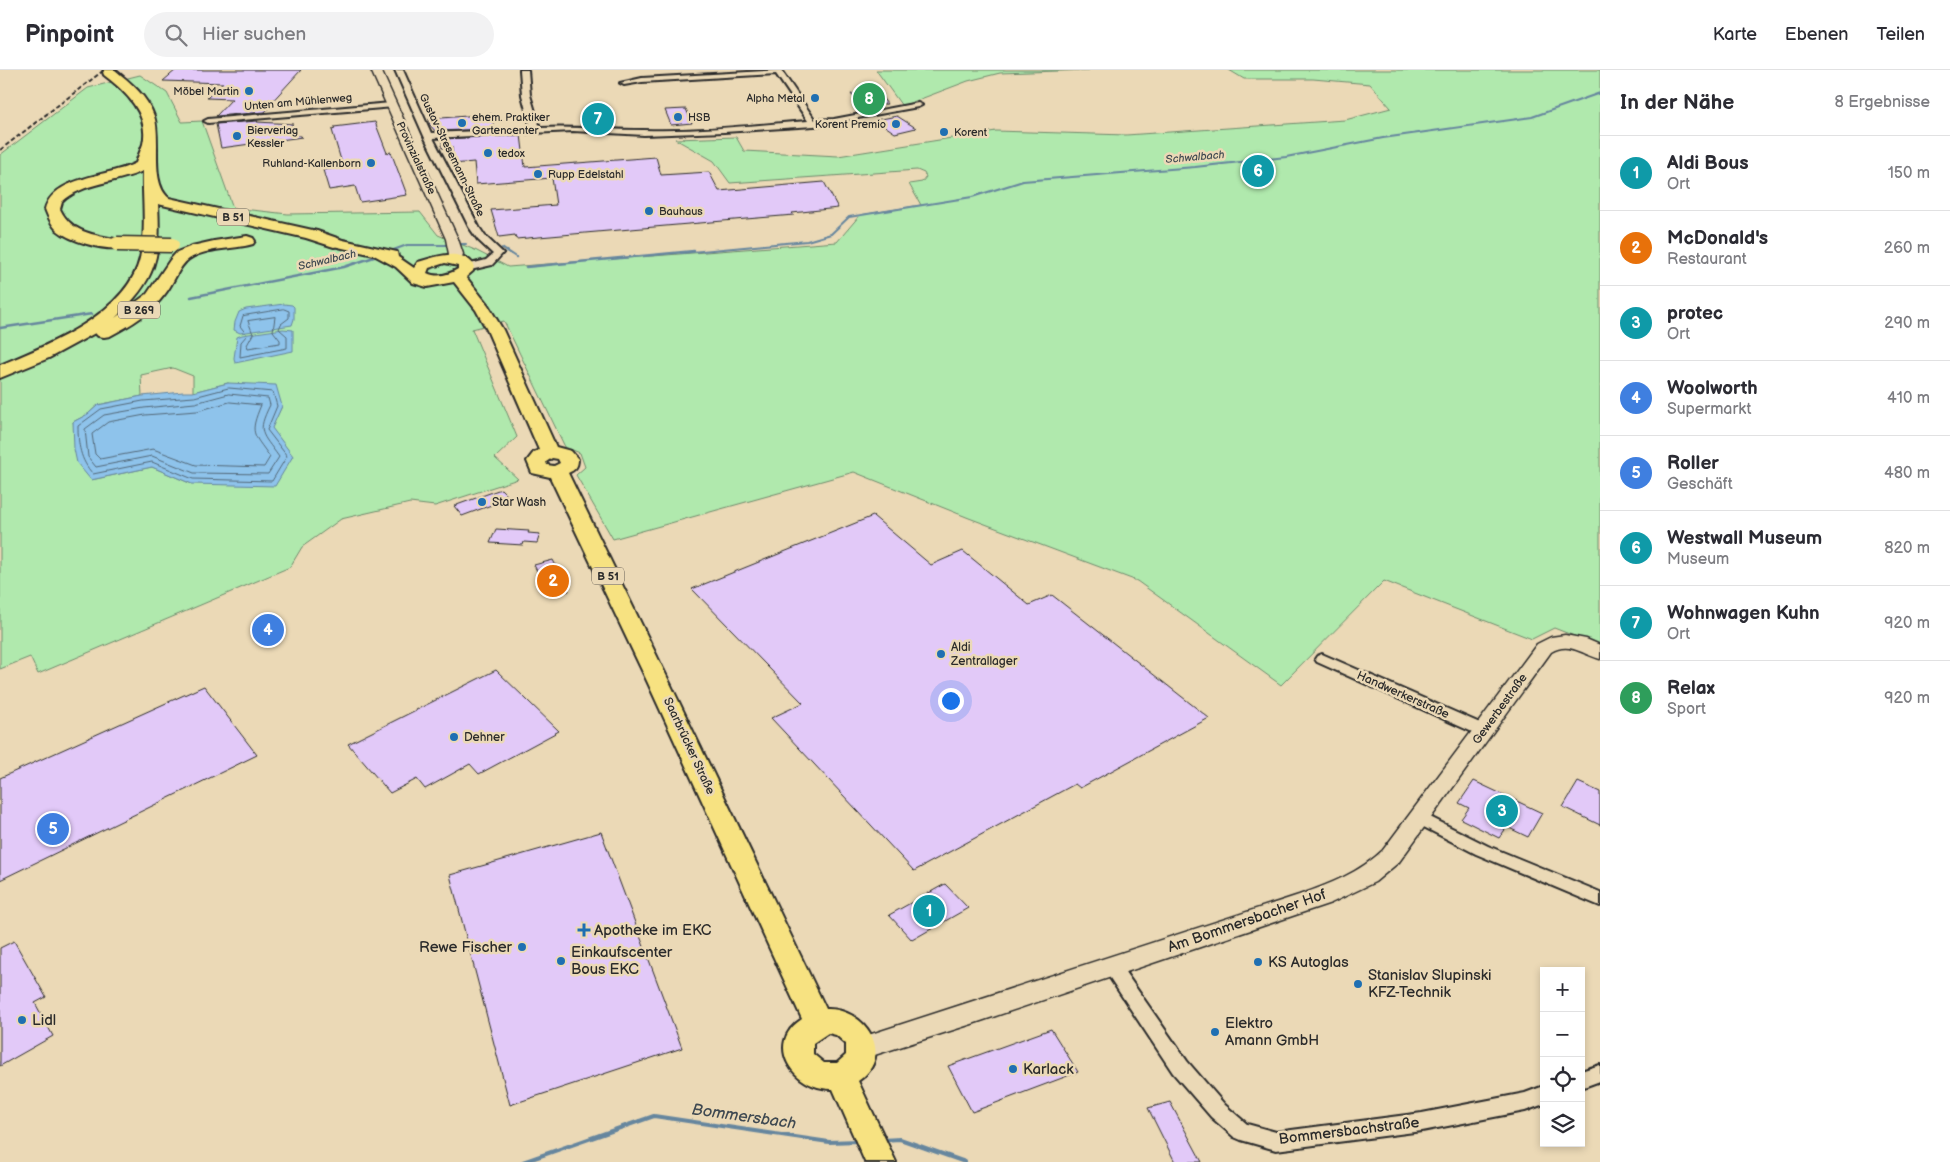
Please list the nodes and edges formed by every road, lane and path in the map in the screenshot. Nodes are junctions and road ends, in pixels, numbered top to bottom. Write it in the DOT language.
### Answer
graph roads {
  1 [pos="376,70"];
  2 [pos="399,70"];
  3 [pos="524,70"];
  4 [pos="778,71"];
  5 [pos="109,72"];
  6 [pos="624,83"];
  7 [pos="918,104"];
  8 [pos="391,105"];
  9 [pos="208,121"];
  10 [pos="814,124"];
  11 [pos="536,130"];
  12 [pos="428,136"];
  13 [pos="150,143"];
  14 [pos="150,173"];
  15 [pos="82,185"];
  16 [pos="149,202"];
  17 [pos="247,241"];
  18 [pos="334,242"];
  19 [pos="384,254"];
  20 [pos="423,265"];
  21 [pos="457,267"];
  22 [pos="8,369"];
  23 [pos="1600,653"];
  24 [pos="1322,659"];
  25 [pos="1484,731"];
  26 [pos="1420,818"];
  27 [pos="1600,899"];
  28 [pos="1112,967"];
  29 [pos="818,1023"];
  30 [pos="862,1048"];
  31 [pos="1600,1073"];
  32 [pos="841,1075"];
  33 [pos="1585,1079"];
  34 [pos="1540,1096"];
  35 [pos="874,1147"];
  1 -- 8 [label="main road, Provinzialstraße"];
  2 -- 12 [label="street, Gustav-Stresemann-Straße"];
  3 -- 11 [label="street"];
  4 -- 6 [label="street"];
  4 -- 10 [label="street"];
  5 -- 13 [label="highway, B 51"];
  7 -- 10 [label="street"];
  8 -- 9 [label="street, Unten am Mühlenweg"];
  8 -- 21 [label="main road, Provinzialstraße"];
  10 -- 11 [label="street"];
  11 -- 12 [label="street"];
  12 -- 21 [label="street, Gustav-Stresemann-Straße"];
  13 -- 14 [label="highway, B 51"];
  13 -- 15 [label="highway, B 51"];
  14 -- 16 [label="highway, B 51"];
  14 -- 18 [label="highway, B 51"];
  15 -- 16 [label="highway"];
  15 -- 17 [label="highway, B 51, bridge"];
  16 -- 22 [label="highway, B 269"];
  17 -- 18 [label="highway, B 51"];
  17 -- 22 [label="highway, B 269"];
  18 -- 19 [label="main road, B 51"];
  19 -- 20 [label="main road, B 51"];
  19 -- 21 [label="main road, B 51"];
  20 -- 21 [label="main road"];
  20 -- 21 [label="main road"];
  21 -- 29 [label="main road, Saarbrücker Straße / B 51"];
  23 -- 25 [label="main road, Gewerbestraße"];
  24 -- 25 [label="street, Handwerkerstraße"];
  25 -- 26 [label="main road, Gewerbestraße"];
  26 -- 27 [label="street"];
  26 -- 28 [label="main road, Am Bommersbacher Hof"];
  28 -- 30 [label="main road, Am Bommersbacher Hof"];
  28 -- 34 [label="street, Bommersbachstraße"];
  29 -- 30 [label="main road"];
  29 -- 32 [label="main road"];
  30 -- 32 [label="main road"];
  31 -- 33 [label="street"];
  32 -- 35 [label="main road"];
}
